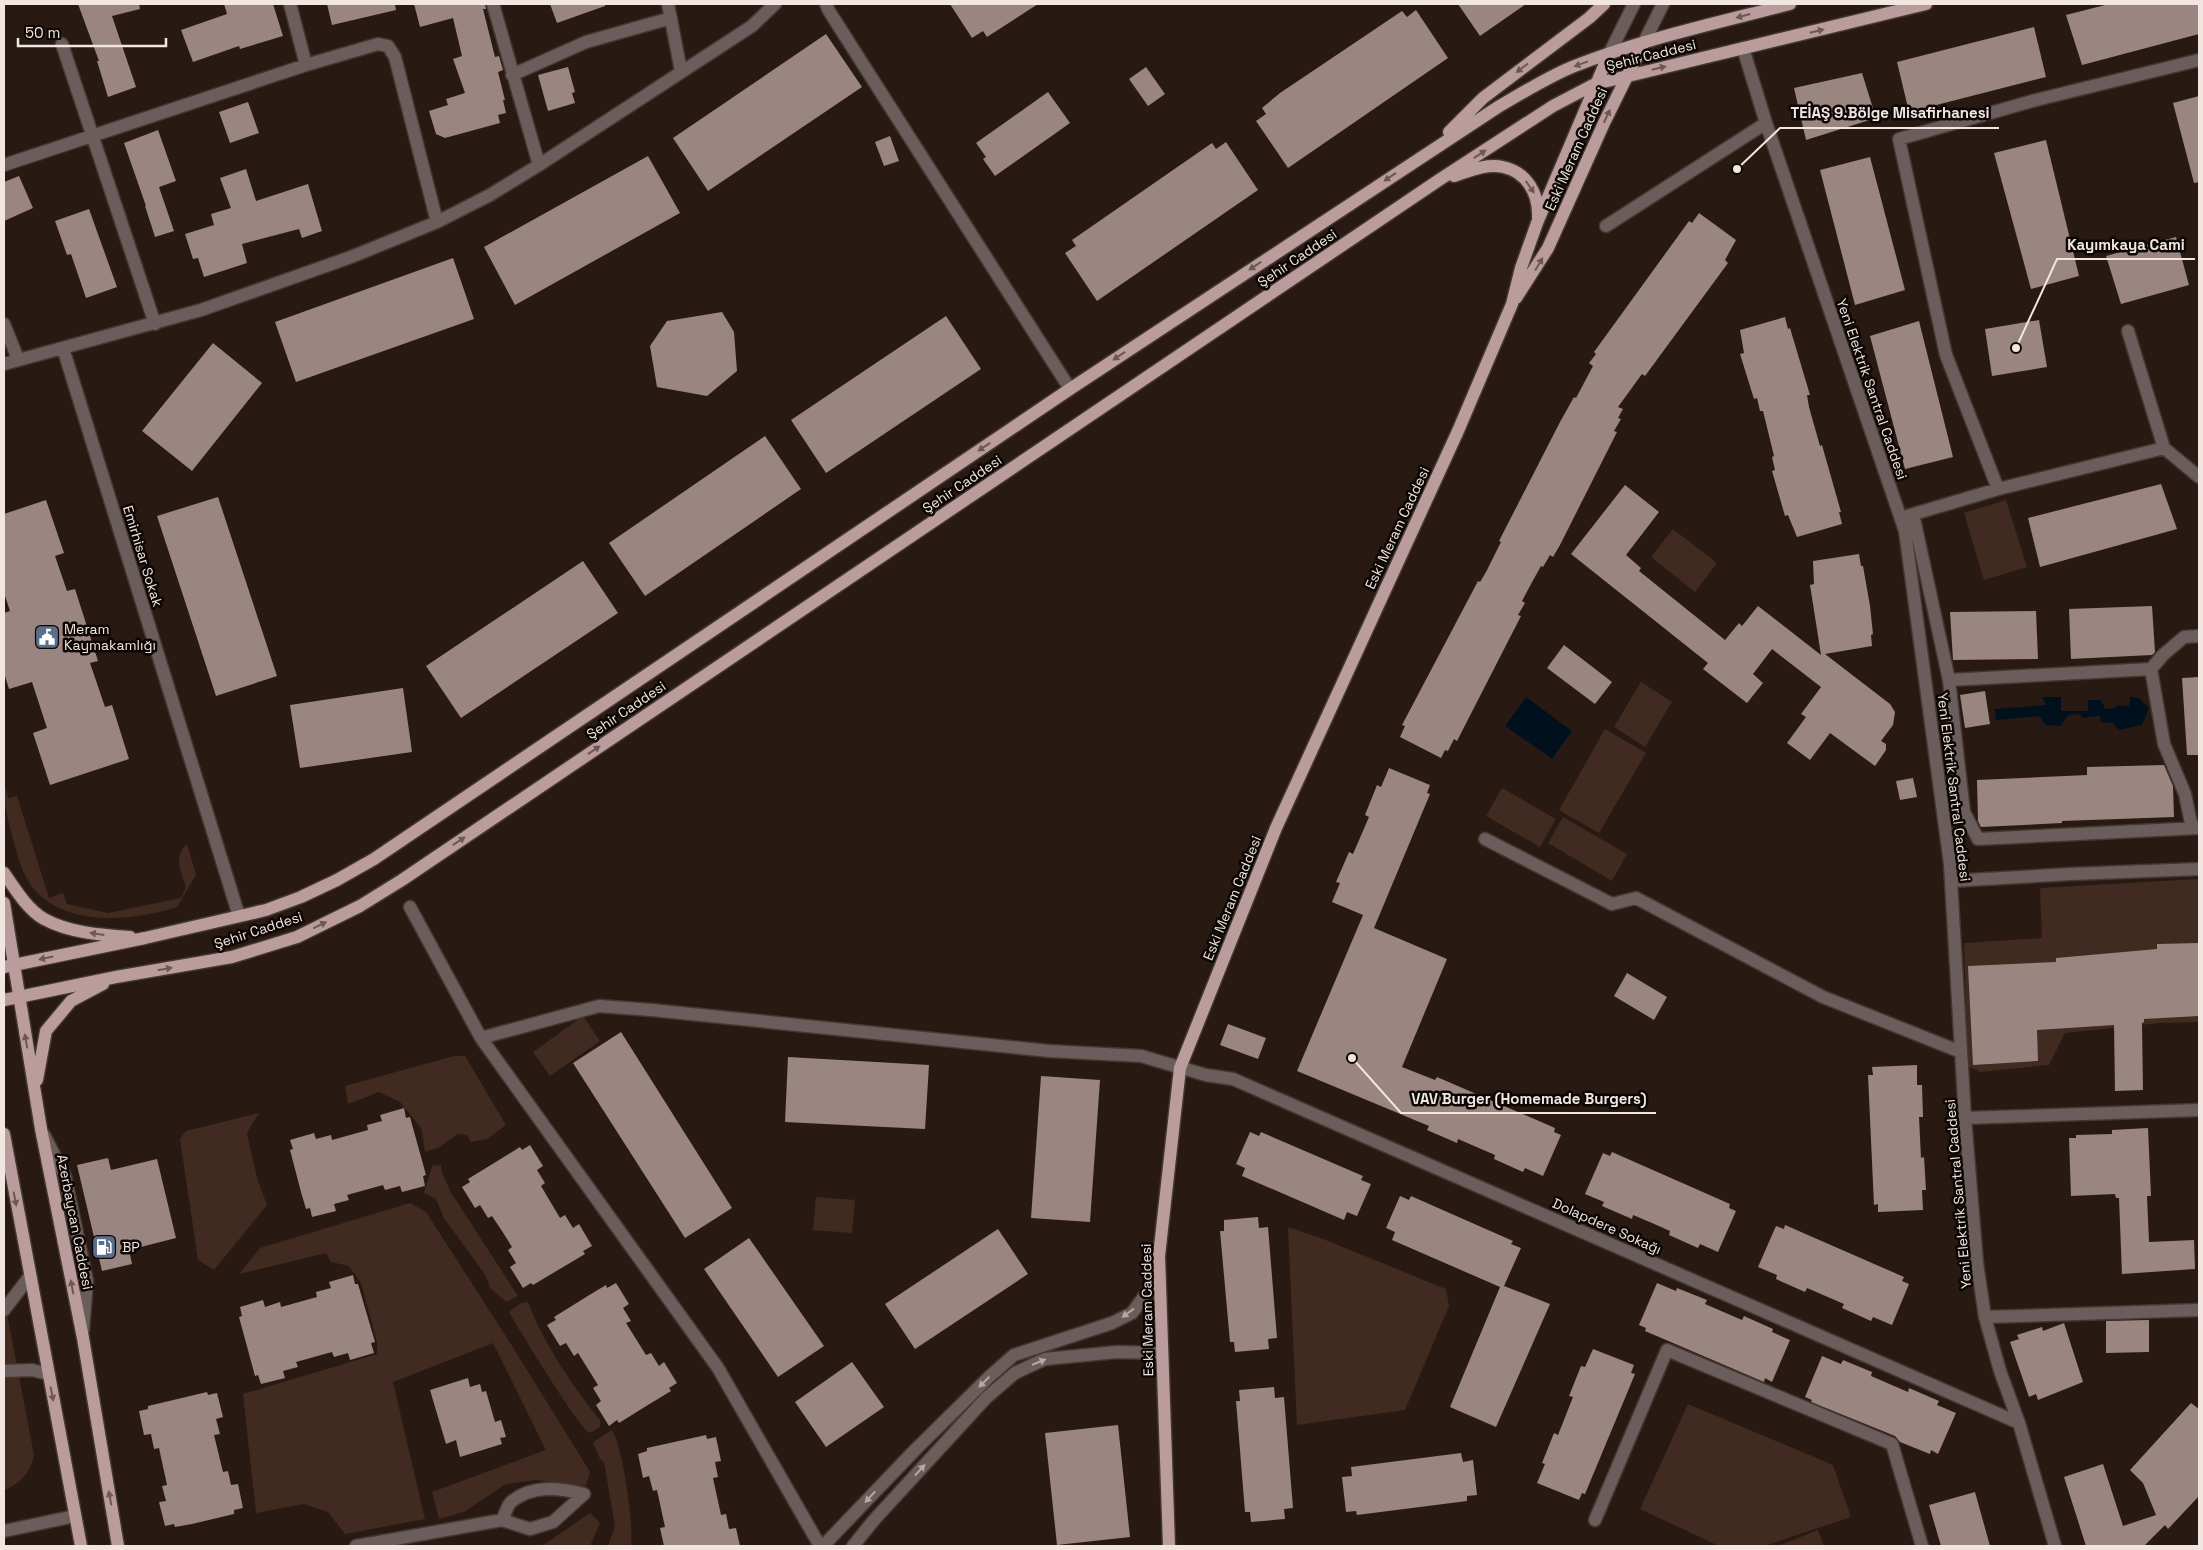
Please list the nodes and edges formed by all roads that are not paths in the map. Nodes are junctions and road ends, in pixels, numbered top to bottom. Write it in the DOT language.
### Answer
graph roads {
  1 [pos="290,4"];
  2 [pos="493,4"];
  3 [pos="668,4"];
  4 [pos="775,4"];
  5 [pos="826,4"];
  6 [pos="1604,4"];
  7 [pos="1634,4"];
  8 [pos="1663,4"];
  9 [pos="1790,4"];
  10 [pos="1926,4"];
  11 [pos="671,18"];
  12 [pos="1644,42"];
  13 [pos="62,44"];
  14 [pos="1743,48"];
  15 [pos="1609,54"];
  16 [pos="2199,60"];
  17 [pos="306,65"];
  18 [pos="681,71"];
  19 [pos="512,75"];
  20 [pos="1626,76"];
  21 [pos="1595,84"];
  22 [pos="1766,123"];
  23 [pos="93,136"];
  24 [pos="1431,150"];
  25 [pos="4,165"];
  26 [pos="539,165"];
  27 [pos="1439,180"];
  28 [pos="437,222"];
  29 [pos="1537,223"];
  30 [pos="1606,226"];
  31 [pos="1512,304"];
  32 [pos="4,324"];
  33 [pos="155,324"];
  34 [pos="2128,331"];
  35 [pos="63,348"];
  36 [pos="18,359"];
  37 [pos="4,364"];
  38 [pos="1070,389"];
  39 [pos="2164,448"];
  40 [pos="2199,477"];
  41 [pos="1998,488"];
  42 [pos="1914,514"];
  43 [pos="1900,518"];
  44 [pos="2199,636"];
  45 [pos="2152,669"];
  46 [pos="1949,680"];
  47 [pos="2195,828"];
  48 [pos="1485,839"];
  49 [pos="2199,869"];
  50 [pos="4,873"];
  51 [pos="1951,881"];
  52 [pos="4,903"];
  53 [pos="410,907"];
  54 [pos="239,916"];
  55 [pos="145,938"];
  56 [pos="9,966"];
  57 [pos="116,977"];
  58 [pos="19,997"];
  59 [pos="4,1000"];
  60 [pos="481,1038"];
  61 [pos="1962,1052"];
  62 [pos="1180,1068"];
  63 [pos="37,1102"];
  64 [pos="2199,1110"];
  65 [pos="1965,1118"];
  66 [pos="4,1141"];
  67 [pos="30,1276"];
  68 [pos="1159,1276"];
  69 [pos="4,1310"];
  70 [pos="2199,1310"];
  71 [pos="1985,1317"];
  72 [pos="1162,1353"];
  73 [pos="4,1372"];
  74 [pos="48,1374"];
  75 [pos="2019,1423"];
  76 [pos="75,1516"];
  77 [pos="502,1520"];
  78 [pos="1595,1520"];
  79 [pos="4,1531"];
  80 [pos="81,1546"];
  81 [pos="118,1546"];
  82 [pos="356,1546"];
  83 [pos="822,1546"];
  84 [pos="853,1546"];
  85 [pos="1169,1546"];
  86 [pos="1922,1546"];
  87 [pos="2054,1546"];
  1 -- 17 [label="street"];
  2 -- 19 [label="street"];
  3 -- 11 [label="street"];
  4 -- 18 [label="street"];
  5 -- 38 [label="street"];
  6 -- 24 [label="main road, one-way"];
  7 -- 15 [label="street, Eski Meram Caddesi"];
  8 -- 12 [label="street, Eski Meram Caddesi"];
  9 -- 12 [label="main road, Şehir Caddesi, one-way"];
  14 -- 10 [label="main road, Şehir Caddesi, one-way"];
  11 -- 18 [label="street"];
  11 -- 19 [label="street"];
  12 -- 15 [label="main road, Şehir Caddesi"];
  12 -- 20 [label="main road, Eski Meram Caddesi"];
  13 -- 23 [label="street"];
  20 -- 14 [label="main road, Şehir Caddesi, one-way"];
  14 -- 22 [label="street, Yeni Elektrik Santral Caddesi"];
  15 -- 21 [label="main road, Eski Meram Caddesi"];
  15 -- 24 [label="main road, Şehir Caddesi, one-way"];
  16 -- 41 [label="street"];
  17 -- 23 [label="street"];
  17 -- 28 [label="street"];
  18 -- 26 [label="street"];
  19 -- 26 [label="street"];
  20 -- 21 [label="main road, Şehir Caddesi"];
  31 -- 20 [label="main road, Eski Meram Caddesi, one-way"];
  27 -- 21 [label="main road, Şehir Caddesi, one-way"];
  21 -- 29 [label="main road, Eski Meram Caddesi"];
  22 -- 30 [label="street"];
  22 -- 43 [label="street, Yeni Elektrik Santral Caddesi"];
  23 -- 25 [label="street"];
  23 -- 33 [label="street"];
  24 -- 38 [label="main road, Şehir Caddesi, one-way"];
  26 -- 28 [label="street"];
  27 -- 29 [label="main road, one-way"];
  57 -- 27 [label="main road, Şehir Caddesi, one-way"];
  28 -- 33 [label="street"];
  29 -- 31 [label="main road, Eski Meram Caddesi"];
  31 -- 62 [label="main road, Eski Meram Caddesi"];
  32 -- 36 [label="street"];
  33 -- 35 [label="street"];
  34 -- 39 [label="street"];
  35 -- 36 [label="street"];
  35 -- 54 [label="street, Emirhisar Sokak"];
  36 -- 37 [label="street"];
  38 -- 54 [label="main road, Şehir Caddesi, one-way"];
  39 -- 40 [label="street"];
  39 -- 41 [label="street"];
  41 -- 42 [label="street"];
  42 -- 43 [label="street"];
  42 -- 46 [label="street"];
  43 -- 51 [label="street, Yeni Elektrik Santral Caddesi"];
  44 -- 45 [label="street"];
  45 -- 46 [label="street"];
  45 -- 47 [label="street"];
  46 -- 47 [label="street"];
  48 -- 61 [label="street"];
  49 -- 51 [label="street"];
  55 -- 50 [label="main road, one-way"];
  51 -- 61 [label="street, Yeni Elektrik Santral Caddesi"];
  52 -- 56 [label="main road, Azerbaycan Caddesi"];
  53 -- 60 [label="street"];
  54 -- 55 [label="main road, Şehir Caddesi"];
  55 -- 56 [label="main road, Şehir Caddesi, one-way"];
  56 -- 58 [label="main road, Azerbaycan Caddesi"];
  57 -- 58 [label="main road, Şehir Caddesi"];
  57 -- 63 [label="main road"];
  58 -- 59 [label="main road, Şehir Caddesi"];
  63 -- 58 [label="main road, Azerbaycan Caddesi, one-way"];
  60 -- 62 [label="street, Dolapdere Sokağı"];
  60 -- 83 [label="street"];
  61 -- 65 [label="street, Yeni Elektrik Santral Caddesi"];
  62 -- 68 [label="main road, Eski Meram Caddesi"];
  62 -- 75 [label="street, Dolapdere Sokağı"];
  81 -- 63 [label="main road, Azerbaycan Caddesi, one-way"];
  64 -- 65 [label="street"];
  65 -- 71 [label="street, Yeni Elektrik Santral Caddesi"];
  66 -- 67 [label="main road, one-way"];
  67 -- 69 [label="street"];
  67 -- 74 [label="main road"];
  68 -- 72 [label="main road, Eski Meram Caddesi"];
  68 -- 83 [label="street, one-way"];
  70 -- 71 [label="street"];
  71 -- 75 [label="street, Yeni Elektrik Santral Caddesi"];
  84 -- 72 [label="street, one-way"];
  72 -- 85 [label="main road, Eski Meram Caddesi"];
  73 -- 74 [label="street"];
  74 -- 76 [label="main road, one-way"];
  75 -- 87 [label="street, Yeni Elektrik Santral Caddesi"];
  76 -- 79 [label="street"];
  76 -- 80 [label="main road"];
  77 -- 77 [label="street"];
  77 -- 82 [label="street"];
  78 -- 86 [label="street"];
}
